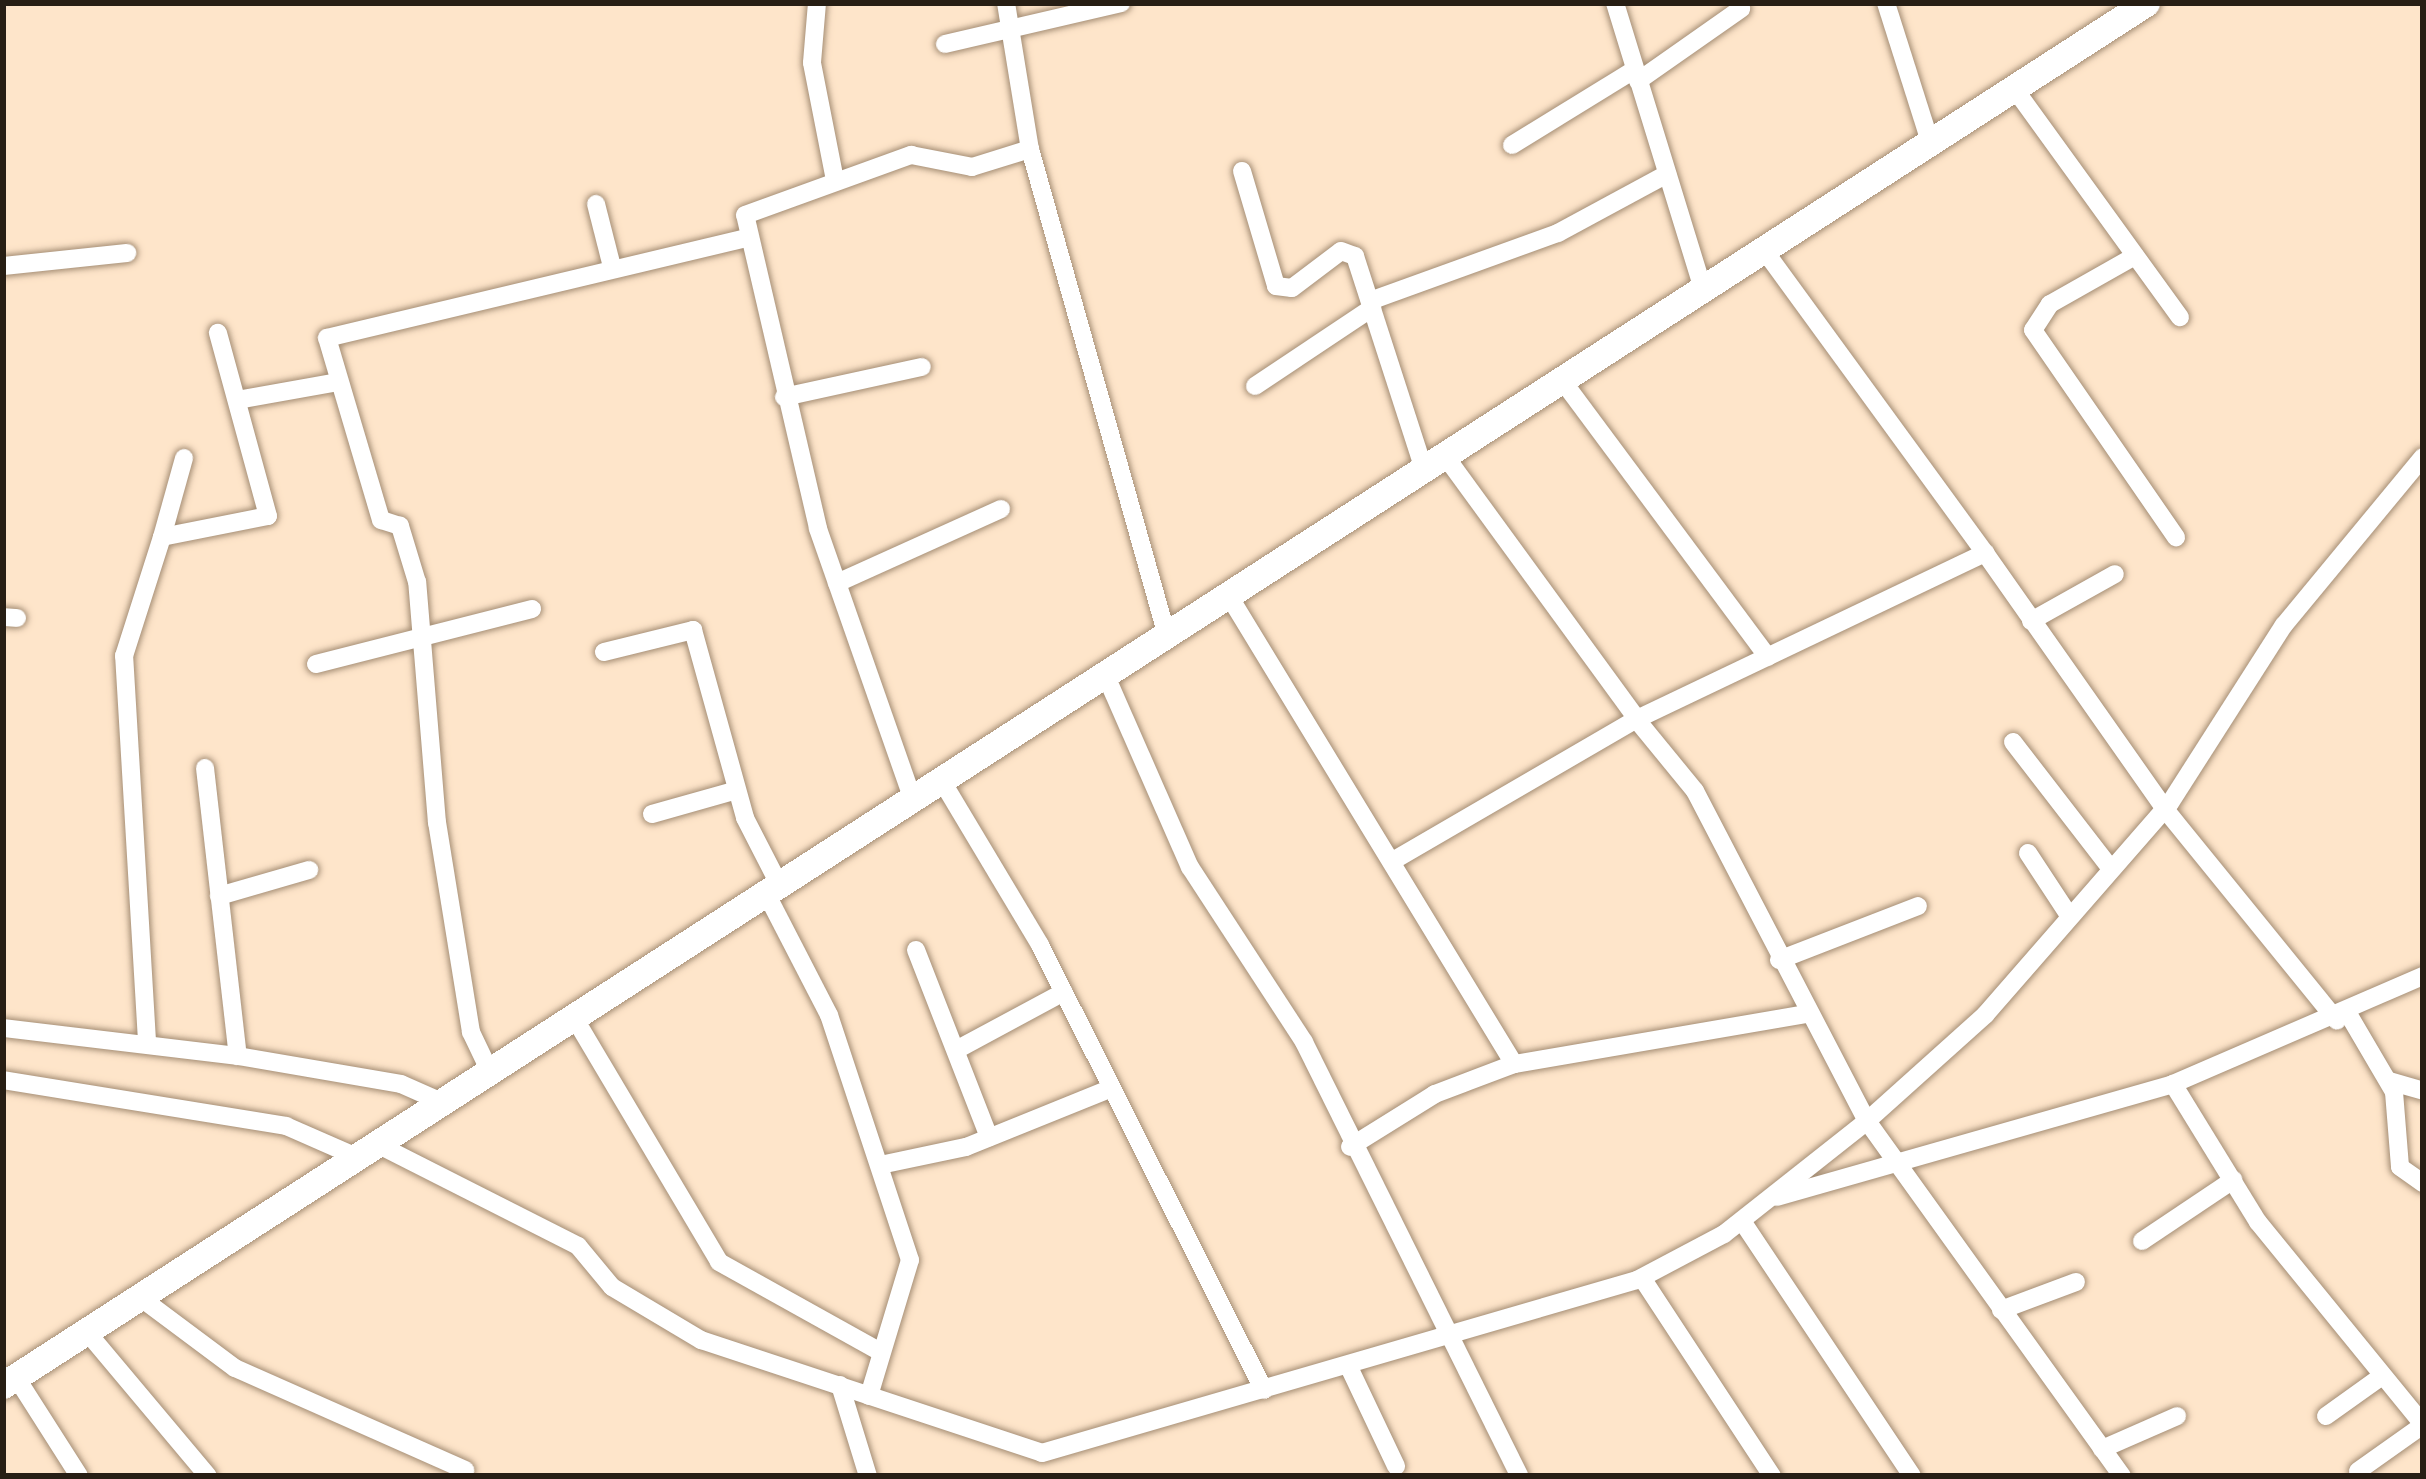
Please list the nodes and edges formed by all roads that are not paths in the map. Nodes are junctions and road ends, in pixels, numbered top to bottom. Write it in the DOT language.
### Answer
graph roads {
  1 [pos="817,3"];
  2 [pos="1006,3"];
  3 [pos="1121,3"];
  4 [pos="1615,3"];
  5 [pos="1886,3"];
  6 [pos="2146,3"];
  7 [pos="1741,9"];
  8 [pos="1009,26"];
  9 [pos="945,44"];
  10 [pos="1636,76"];
  11 [pos="2014,88"];
  12 [pos="1930,142"];
  13 [pos="1512,145"];
  14 [pos="1030,149"];
  15 [pos="1243,171"];
  16 [pos="1667,174"];
  17 [pos="835,180"];
  18 [pos="596,204"];
  19 [pos="748,238"];
  20 [pos="1763,250"];
  21 [pos="127,253"];
  22 [pos="2135,256"];
  23 [pos="3,266"];
  24 [pos="612,267"];
  25 [pos="1703,289"];
  26 [pos="1371,305"];
  27 [pos="2180,317"];
  28 [pos="218,333"];
  29 [pos="922,367"];
  30 [pos="1562,380"];
  31 [pos="338,382"];
  32 [pos="1255,386"];
  33 [pos="784,398"];
  34 [pos="237,400"];
  35 [pos="184,458"];
  36 [pos="2423,458"];
  37 [pos="1435,463"];
  38 [pos="1001,509"];
  39 [pos="162,537"];
  40 [pos="2176,537"];
  41 [pos="1984,553"];
  42 [pos="2115,574"];
  43 [pos="837,583"];
  44 [pos="1229,596"];
  45 [pos="532,609"];
  46 [pos="2031,621"];
  47 [pos="1167,635"];
  48 [pos="422,638"];
  49 [pos="604,652"];
  50 [pos="1768,657"];
  51 [pos="316,664"];
  52 [pos="1106,676"];
  53 [pos="1639,722"];
  54 [pos="2013,742"];
  55 [pos="205,768"];
  56 [pos="942,781"];
  57 [pos="737,790"];
  58 [pos="913,800"];
  59 [pos="2164,808"];
  60 [pos="652,814"];
  61 [pos="2028,854"];
  62 [pos="1396,859"];
  63 [pos="2108,865"];
  64 [pos="309,870"];
  65 [pos="773,891"];
  66 [pos="219,896"];
  67 [pos="1918,906"];
  68 [pos="2068,914"];
  69 [pos="916,950"];
  70 [pos="1778,960"];
  71 [pos="2423,976"];
  72 [pos="1064,992"];
  73 [pos="1807,1014"];
  74 [pos="574,1019"];
  75 [pos="2343,1019"];
  76 [pos="3,1028"];
  77 [pos="147,1041"];
  78 [pos="958,1049"];
  79 [pos="238,1055"];
  80 [pos="1514,1064"];
  81 [pos="491,1073"];
  82 [pos="3,1080"];
  83 [pos="2389,1081"];
  84 [pos="2173,1084"];
  85 [pos="1112,1088"];
  86 [pos="2423,1090"];
  87 [pos="445,1103"];
  88 [pos="1868,1121"];
  89 [pos="989,1137"];
  90 [pos="1350,1147"];
  91 [pos="371,1152"];
  92 [pos="885,1164"];
  93 [pos="1902,1168"];
  94 [pos="2233,1180"];
  95 [pos="2423,1184"];
  96 [pos="1772,1198"];
  97 [pos="1742,1221"];
  98 [pos="2142,1240"];
  99 [pos="1642,1278"];
  100 [pos="2076,1282"];
  101 [pos="141,1298"];
  102 [pos="2001,1310"];
  103 [pos="87,1332"];
  104 [pos="1445,1337"];
  105 [pos="881,1357"];
  106 [pos="1348,1365"];
  107 [pos="2382,1376"];
  108 [pos="10,1381"];
  109 [pos="840,1385"];
  110 [pos="1264,1390"];
  111 [pos="870,1392"];
  112 [pos="2177,1416"];
  113 [pos="2326,1416"];
  114 [pos="2423,1425"];
  115 [pos="2102,1449"];
  116 [pos="1042,1453"];
  117 [pos="1396,1466"];
  118 [pos="2358,1471"];
  119 [pos="79,1476"];
  120 [pos="208,1476"];
  121 [pos="456,1476"];
  122 [pos="868,1476"];
  123 [pos="1048,1476"];
  124 [pos="1519,1476"];
  125 [pos="1772,1476"];
  126 [pos="1912,1476"];
  127 [pos="2122,1476"];
  1 -- 17 [label="street"];
  2 -- 8 [label="street"];
  3 -- 8 [label="street"];
  4 -- 10 [label="street"];
  5 -- 12 [label="street"];
  6 -- 11 [label="main road"];
  7 -- 10 [label="street"];
  8 -- 9 [label="street"];
  8 -- 14 [label="street"];
  10 -- 13 [label="street"];
  10 -- 16 [label="street"];
  11 -- 12 [label="main road"];
  11 -- 22 [label="street"];
  12 -- 20 [label="main road"];
  14 -- 17 [label="street"];
  14 -- 47 [label="street"];
  15 -- 26 [label="street"];
  16 -- 25 [label="street"];
  16 -- 26 [label="street"];
  17 -- 19 [label="street"];
  18 -- 24 [label="street"];
  19 -- 24 [label="street"];
  19 -- 33 [label="street"];
  20 -- 25 [label="main road"];
  20 -- 41 [label="street"];
  21 -- 23 [label="street"];
  22 -- 27 [label="street"];
  22 -- 40 [label="street"];
  24 -- 31 [label="street"];
  25 -- 30 [label="main road"];
  26 -- 32 [label="street"];
  26 -- 37 [label="street"];
  28 -- 34 [label="street"];
  29 -- 33 [label="street"];
  30 -- 37 [label="main road"];
  30 -- 50 [label="street"];
  31 -- 34 [label="street"];
  31 -- 48 [label="street"];
  33 -- 43 [label="street"];
  34 -- 39 [label="street"];
  35 -- 39 [label="street"];
  36 -- 59 [label="street"];
  37 -- 44 [label="main road"];
  37 -- 53 [label="street"];
  38 -- 43 [label="street"];
  39 -- 77 [label="street"];
  41 -- 46 [label="street"];
  41 -- 50 [label="street"];
  42 -- 46 [label="street"];
  43 -- 58 [label="street"];
  44 -- 47 [label="main road"];
  44 -- 62 [label="street"];
  45 -- 48 [label="street"];
  46 -- 59 [label="street"];
  47 -- 52 [label="main road"];
  48 -- 51 [label="street"];
  48 -- 81 [label="street"];
  49 -- 57 [label="street"];
  50 -- 53 [label="street"];
  52 -- 56 [label="main road"];
  52 -- 90 [label="street"];
  53 -- 62 [label="street"];
  53 -- 70 [label="street"];
  54 -- 63 [label="street"];
  55 -- 66 [label="street"];
  56 -- 58 [label="main road"];
  56 -- 72 [label="street"];
  57 -- 60 [label="street"];
  57 -- 65 [label="street"];
  58 -- 65 [label="main road"];
  59 -- 63 [label="street"];
  59 -- 75 [label="street"];
  61 -- 68 [label="street"];
  62 -- 80 [label="street"];
  63 -- 68 [label="street"];
  64 -- 66 [label="street"];
  65 -- 74 [label="main road"];
  65 -- 92 [label="street"];
  66 -- 79 [label="street"];
  67 -- 70 [label="street"];
  68 -- 88 [label="street"];
  69 -- 78 [label="street"];
  70 -- 73 [label="street"];
  71 -- 75 [label="street"];
  72 -- 78 [label="street"];
  72 -- 85 [label="street"];
  73 -- 80 [label="street"];
  73 -- 88 [label="street"];
  74 -- 81 [label="main road"];
  74 -- 105 [label="street"];
  75 -- 83 [label="street"];
  75 -- 84 [label="street"];
  76 -- 77 [label="street"];
  77 -- 79 [label="street"];
  78 -- 89 [label="street"];
  79 -- 87 [label="street"];
  80 -- 90 [label="street"];
  81 -- 87 [label="main road"];
  82 -- 91 [label="street"];
  83 -- 86 [label="street"];
  83 -- 95 [label="street"];
  84 -- 93 [label="street"];
  84 -- 94 [label="street"];
  85 -- 89 [label="street"];
  85 -- 110 [label="street"];
  87 -- 91 [label="main road"];
  88 -- 93 [label="street"];
  88 -- 96 [label="street"];
  89 -- 92 [label="street"];
  90 -- 104 [label="street"];
  91 -- 101 [label="main road"];
  91 -- 109 [label="street"];
  92 -- 105 [label="street"];
  93 -- 96 [label="street"];
  93 -- 102 [label="street"];
  94 -- 98 [label="street"];
  94 -- 107 [label="street"];
  96 -- 97 [label="street"];
  97 -- 99 [label="street"];
  97 -- 126 [label="street"];
  99 -- 104 [label="street"];
  99 -- 125 [label="street"];
  100 -- 102 [label="street"];
  101 -- 103 [label="main road"];
  101 -- 121 [label="street"];
  102 -- 115 [label="street"];
  103 -- 108 [label="main road"];
  103 -- 120 [label="street"];
  104 -- 106 [label="street"];
  104 -- 124 [label="street"];
  105 -- 111 [label="street"];
  106 -- 110 [label="street"];
  106 -- 117 [label="street"];
  107 -- 113 [label="street"];
  107 -- 114 [label="street"];
  108 -- 119 [label="street"];
  109 -- 111 [label="street"];
  109 -- 122 [label="street"];
  110 -- 116 [label="street"];
  111 -- 116 [label="street"];
  112 -- 115 [label="street"];
  114 -- 118 [label="street"];
  115 -- 127 [label="street"];
  116 -- 123 [label="street"];
}
